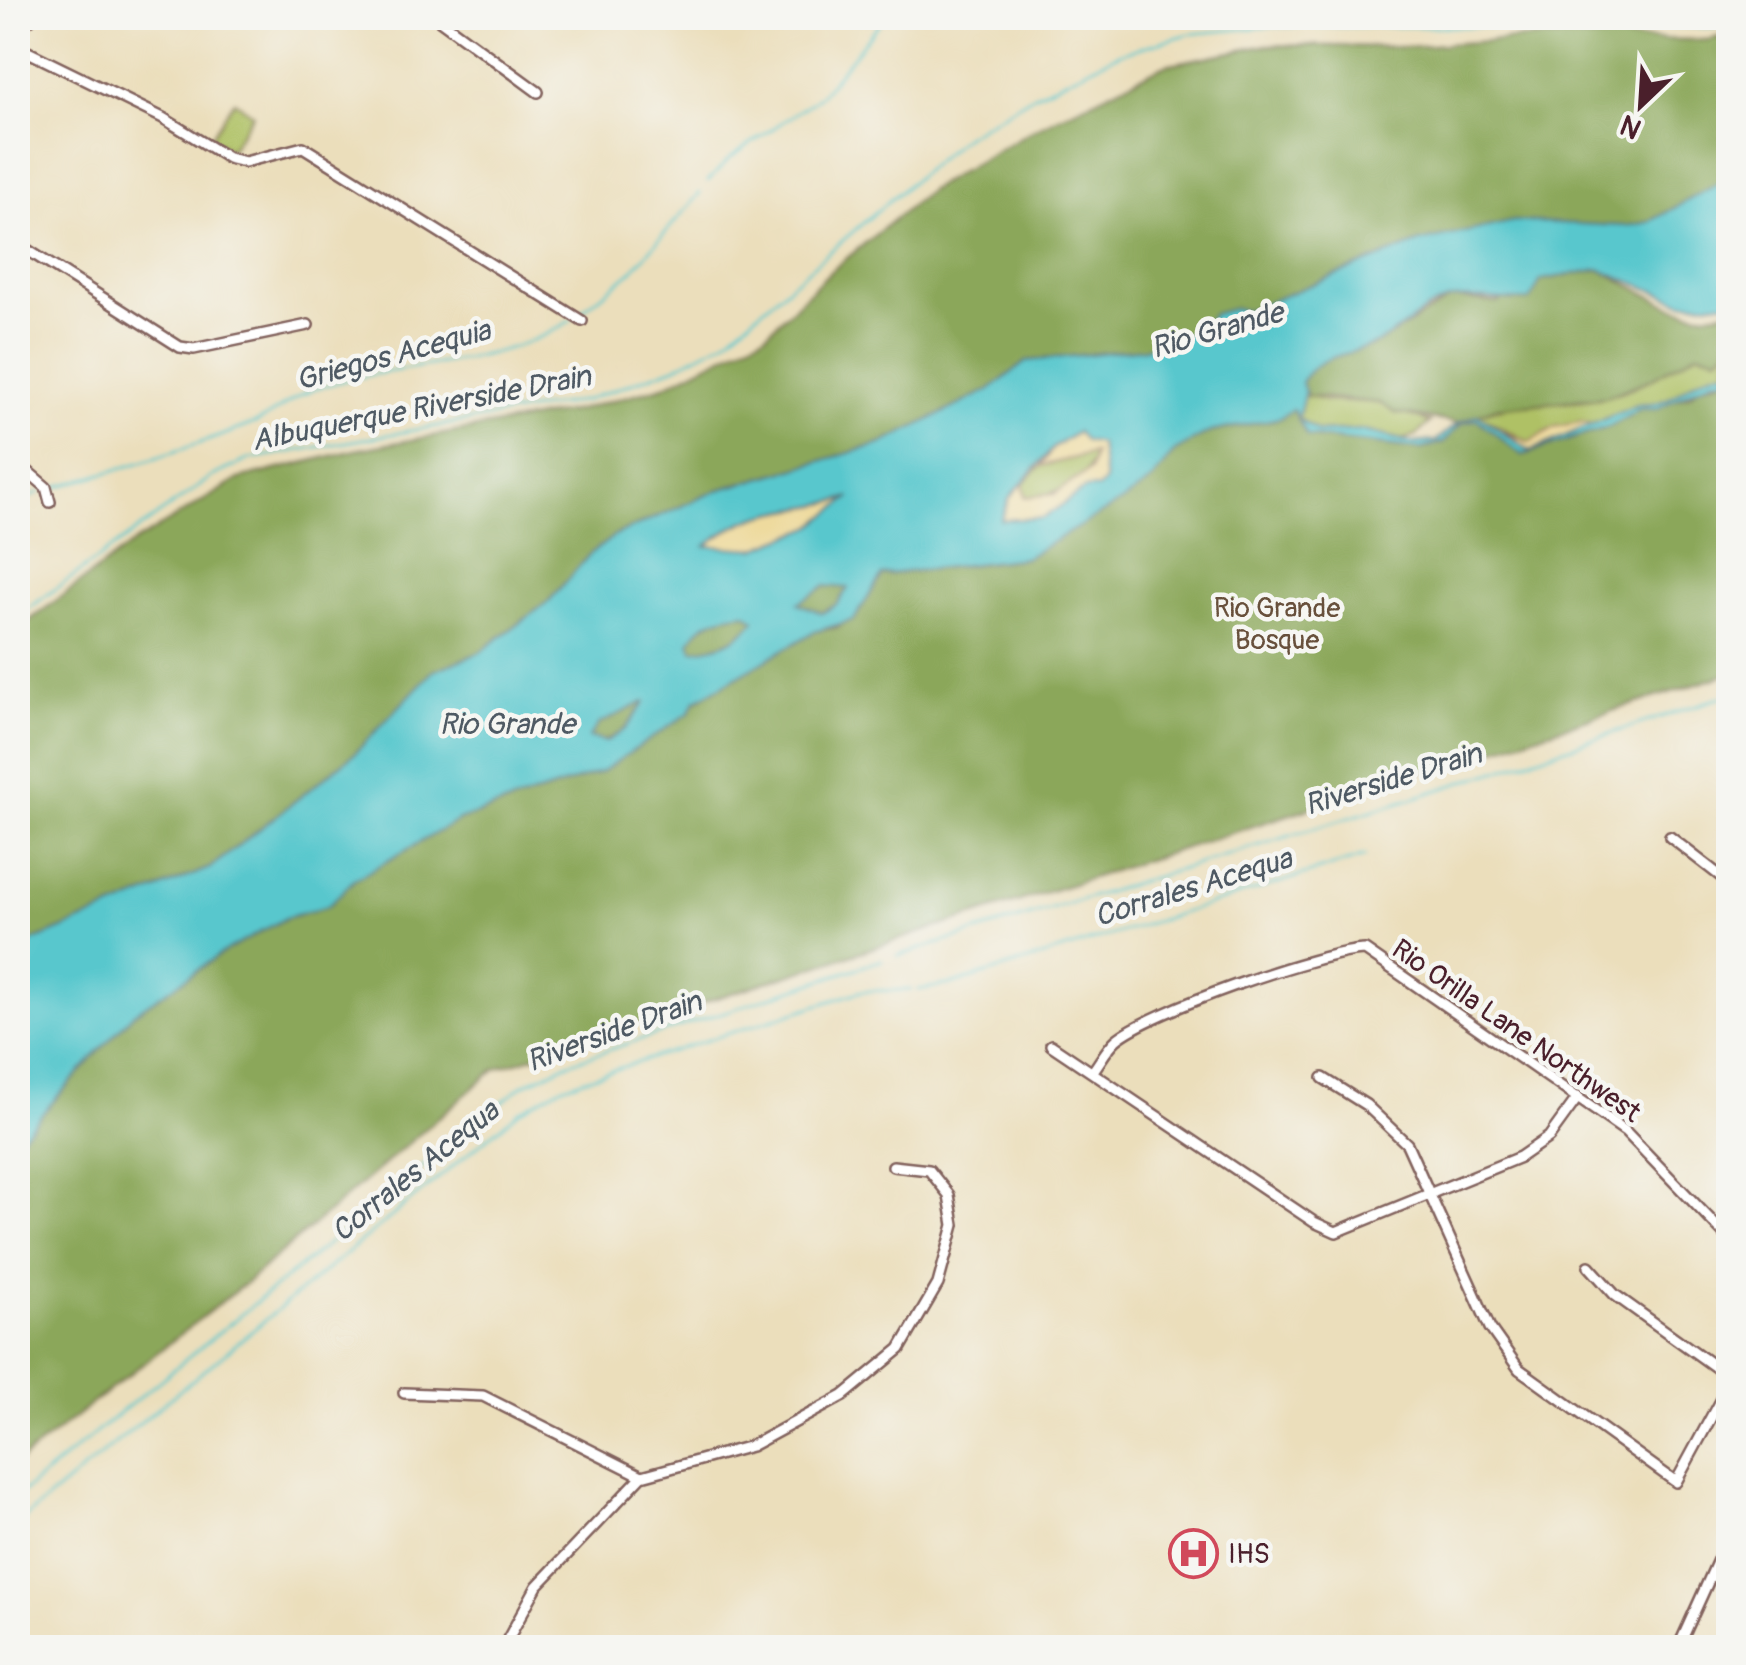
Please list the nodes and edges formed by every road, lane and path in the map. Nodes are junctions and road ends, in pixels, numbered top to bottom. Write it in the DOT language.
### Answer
graph roads {
  1 [pos="29,18"];
  2 [pos="437,18"];
  3 [pos="18,26"];
  4 [pos="18,47"];
  5 [pos="538,92"];
  6 [pos="18,244"];
  7 [pos="580,320"];
  8 [pos="308,326"];
  9 [pos="18,378"];
  10 [pos="18,391"];
  11 [pos="18,462"];
  12 [pos="50,502"];
  13 [pos="1670,837"];
  14 [pos="1728,882"];
  15 [pos="1051,1045"];
  16 [pos="1093,1071"];
  17 [pos="1324,1078"];
  18 [pos="1578,1097"];
  19 [pos="893,1166"];
  20 [pos="1428,1197"];
  21 [pos="1728,1238"];
  22 [pos="1589,1266"];
  23 [pos="1728,1376"];
  24 [pos="1728,1386"];
  25 [pos="404,1394"];
  26 [pos="642,1476"];
  27 [pos="1728,1538"];
  28 [pos="503,1648"];
  29 [pos="1678,1648"];
  1 -- 3 [label="street"];
  2 -- 5 [label="street"];
  4 -- 7 [label="street"];
  6 -- 8 [label="street"];
  9 -- 10 [label="street"];
  11 -- 12 [label="street"];
  13 -- 14 [label="street"];
  15 -- 16 [label="street"];
  16 -- 18 [label="street, Rio Orilla Lane Northwest"];
  16 -- 20 [label="street"];
  17 -- 20 [label="street"];
  18 -- 20 [label="street"];
  18 -- 21 [label="street, Rio Orilla Lane Northwest"];
  19 -- 26 [label="street"];
  20 -- 24 [label="street"];
  22 -- 23 [label="street"];
  25 -- 26 [label="street"];
  26 -- 28 [label="street"];
  27 -- 29 [label="street"];
}
